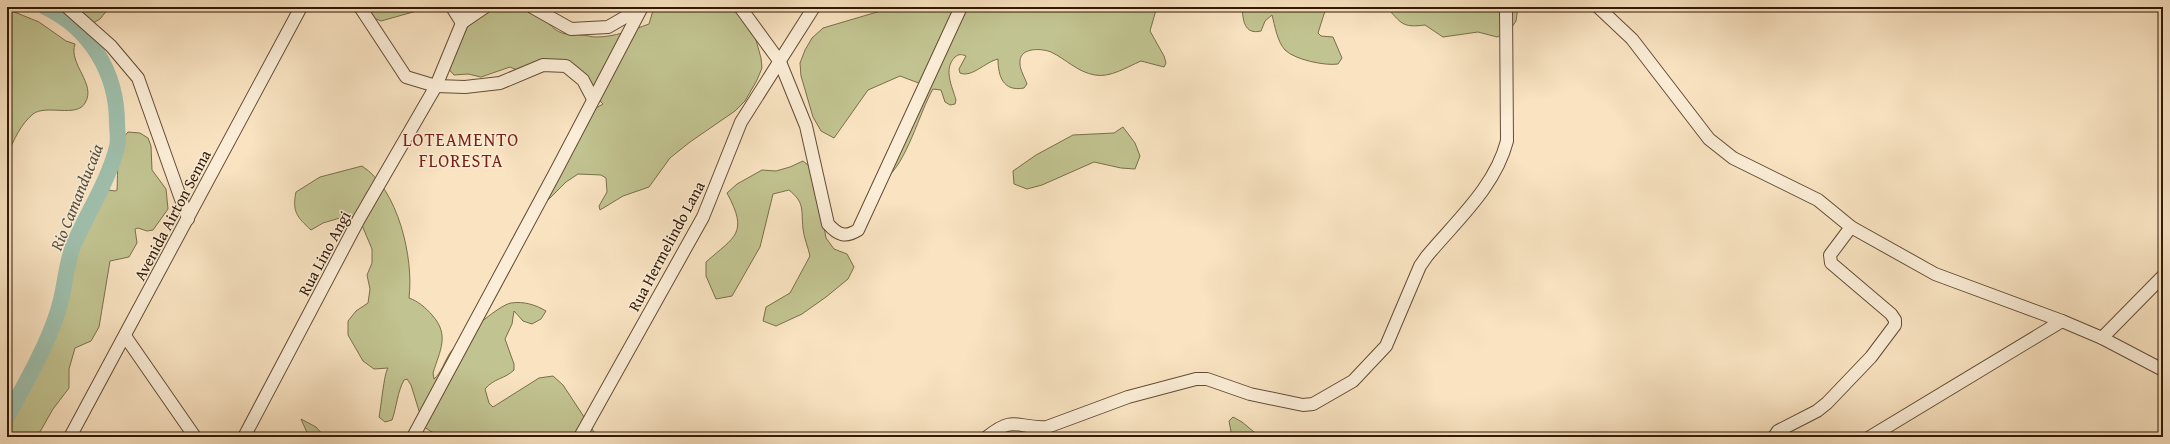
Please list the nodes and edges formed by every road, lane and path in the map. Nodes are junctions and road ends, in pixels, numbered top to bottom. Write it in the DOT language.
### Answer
graph roads {
  1 [pos="67,7"];
  2 [pos="301,7"];
  3 [pos="360,7"];
  4 [pos="452,7"];
  5 [pos="470,7"];
  6 [pos="485,7"];
  7 [pos="532,7"];
  8 [pos="642,7"];
  9 [pos="740,7"];
  10 [pos="814,7"];
  11 [pos="961,7"];
  12 [pos="1506,7"];
  13 [pos="1598,7"];
  14 [pos="462,23"];
  15 [pos="780,62"];
  16 [pos="436,86"];
  17 [pos="593,99"];
  18 [pos="188,219"];
  19 [pos="1851,227"];
  20 [pos="2163,276"];
  21 [pos="2062,321"];
  22 [pos="125,336"];
  23 [pos="2102,338"];
  24 [pos="2163,370"];
  25 [pos="70,437"];
  26 [pos="195,437"];
  27 [pos="244,437"];
  28 [pos="413,437"];
  29 [pos="580,437"];
  30 [pos="987,437"];
  31 [pos="1774,437"];
  32 [pos="1870,437"];
  1 -- 18 [label="street"];
  2 -- 18 [label="street, Avenida Airton Senna"];
  3 -- 16 [label="street"];
  4 -- 14 [label="street"];
  5 -- 14 [label="street, Rua Lino Angi"];
  6 -- 14 [label="street"];
  7 -- 8 [label="street"];
  8 -- 17 [label="street"];
  9 -- 15 [label="street"];
  10 -- 15 [label="street, Rua Hermelindo Lana"];
  11 -- 15 [label="street"];
  12 -- 30 [label="street"];
  13 -- 19 [label="street"];
  14 -- 16 [label="street, Rua Lino Angi"];
  15 -- 29 [label="street, Rua Hermelindo Lana"];
  16 -- 17 [label="street"];
  16 -- 27 [label="street, Rua Lino Angi"];
  17 -- 28 [label="street"];
  18 -- 22 [label="street, Avenida Airton Senna"];
  19 -- 21 [label="street"];
  19 -- 31 [label="street"];
  20 -- 23 [label="street"];
  21 -- 23 [label="street"];
  21 -- 32 [label="street"];
  22 -- 25 [label="street, Avenida Airton Senna"];
  22 -- 26 [label="street"];
  23 -- 24 [label="street"];
}
